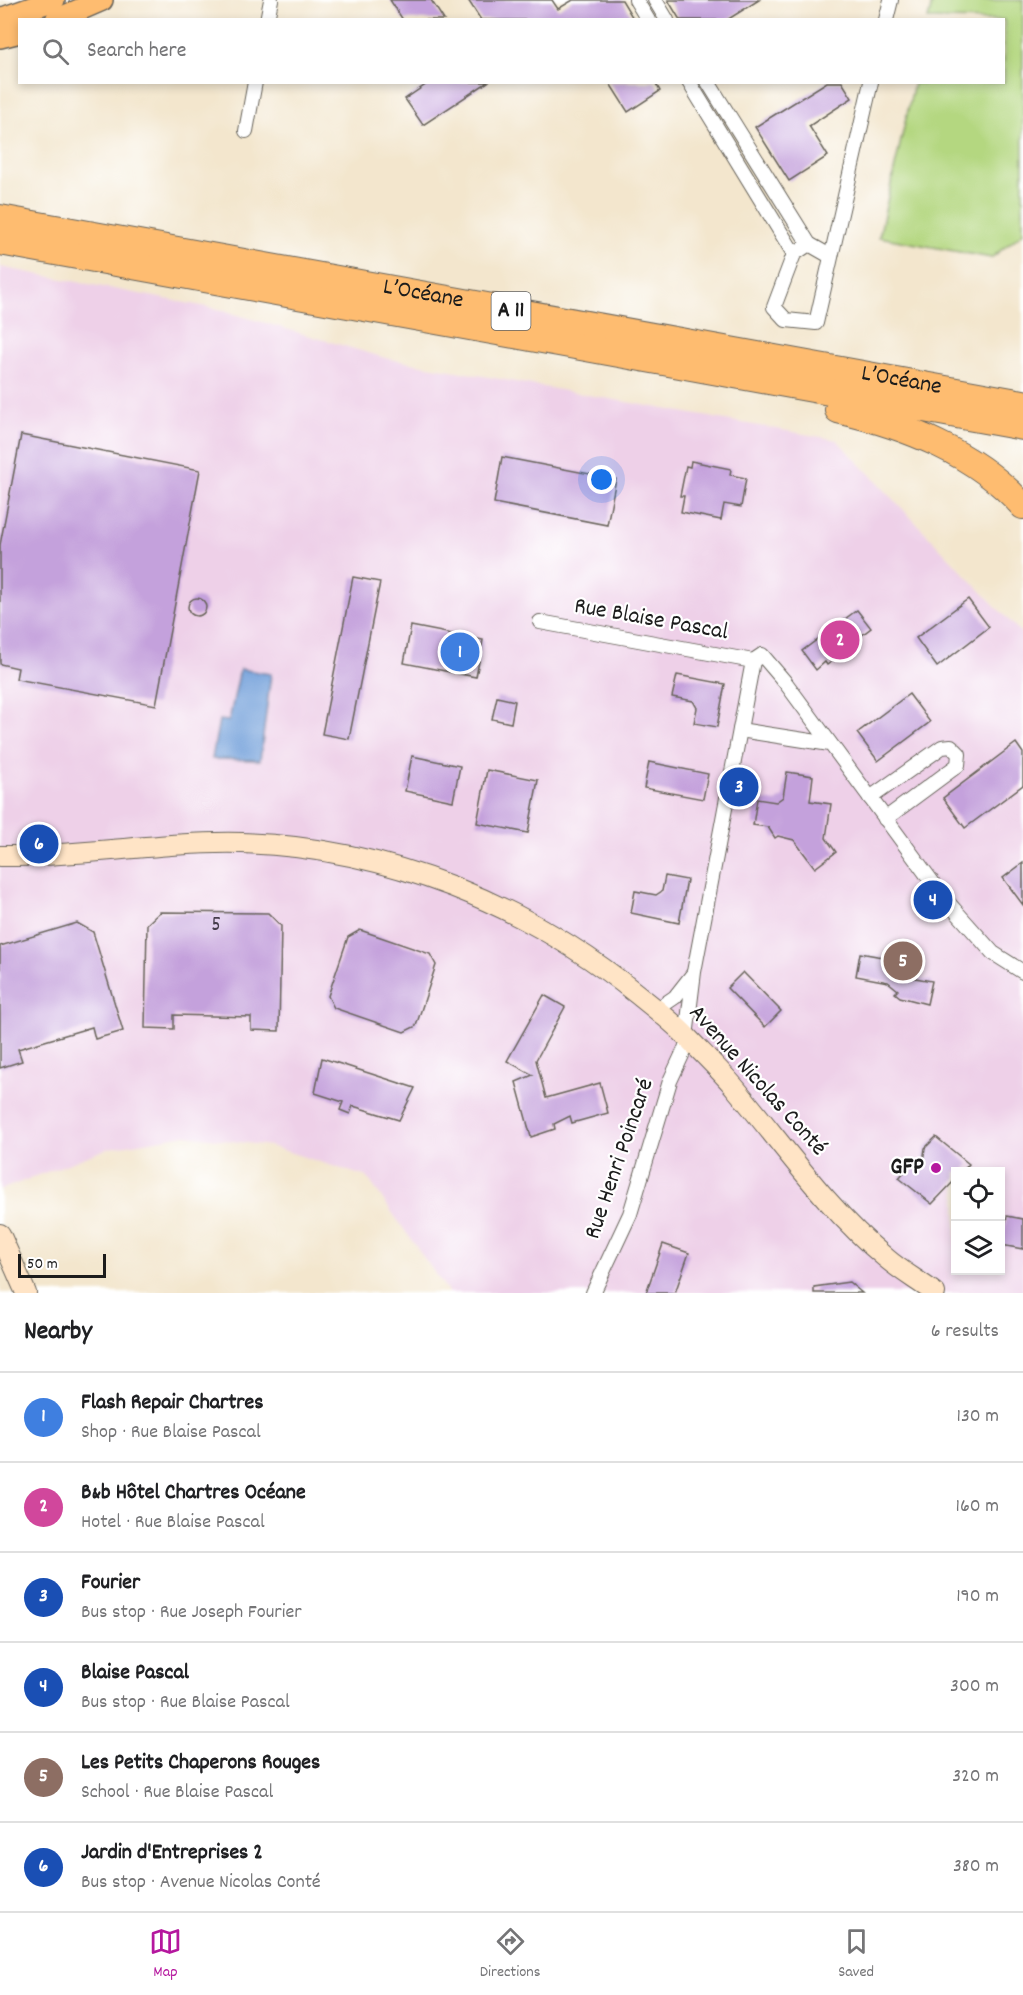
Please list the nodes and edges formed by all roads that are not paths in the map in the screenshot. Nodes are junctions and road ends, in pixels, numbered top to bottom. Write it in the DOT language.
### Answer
graph roads {
  1 [pos="54,0"];
  2 [pos="102,0"];
  3 [pos="271,0"];
  4 [pos="636,0"];
  5 [pos="655,0"];
  6 [pos="891,0"];
  7 [pos="0,18"];
  8 [pos="61,18"];
  9 [pos="267,18"];
  10 [pos="647,18"];
  11 [pos="666,18"];
  12 [pos="886,18"];
  13 [pos="18,32"];
  14 [pos="0,37"];
  15 [pos="255,84"];
  16 [pos="690,84"];
  17 [pos="709,84"];
  18 [pos="871,84"];
  19 [pos="246,131"];
  20 [pos="0,218"];
  21 [pos="800,230"];
  22 [pos="785,240"];
  23 [pos="0,242"];
  24 [pos="809,244"];
  25 [pos="794,254"];
  26 [pos="830,256"];
  27 [pos="775,383"];
  28 [pos="1023,403"];
  29 [pos="1023,427"];
  30 [pos="1023,507"];
  31 [pos="540,622"];
  32 [pos="757,658"];
  33 [pos="740,730"];
  34 [pos="831,744"];
  35 [pos="870,798"];
  36 [pos="885,819"];
  37 [pos="0,856"];
  38 [pos="694,972"];
  39 [pos="1023,972"];
  40 [pos="656,1010"];
  41 [pos="688,1038"];
  42 [pos="0,1234"];
  43 [pos="26,1293"];
  44 [pos="593,1293"];
  45 [pos="935,1293"];
  1 -- 7 [label="main road"];
  2 -- 8 [label="main road"];
  3 -- 9 [label="street"];
  4 -- 10 [label="street"];
  5 -- 11 [label="street"];
  6 -- 12 [label="street"];
  13 -- 14 [label="main road"];
  15 -- 19 [label="street"];
  16 -- 22 [label="street"];
  17 -- 21 [label="street"];
  18 -- 26 [label="street"];
  20 -- 28 [label="highway, L’Océane / A 11"];
  21 -- 22 [label="street"];
  21 -- 24 [label="street"];
  22 -- 25 [label="street"];
  23 -- 27 [label="highway, L’Océane / A 11"];
  24 -- 25 [label="street"];
  24 -- 26 [label="street"];
  25 -- 26 [label="street"];
  27 -- 29 [label="highway, L’Océane / A 11"];
  27 -- 30 [label="highway"];
  31 -- 32 [label="street, Rue Blaise Pascal"];
  32 -- 33 [label="street, Rue Henri Poincaré"];
  32 -- 34 [label="street"];
  33 -- 34 [label="street"];
  33 -- 38 [label="street, Rue Henri Poincaré"];
  34 -- 35 [label="street"];
  35 -- 36 [label="street"];
  35 -- 36 [label="street"];
  36 -- 39 [label="street"];
  37 -- 40 [label="street, Avenue Nicolas Conté"];
  38 -- 40 [label="street"];
  38 -- 41 [label="street, Rue Henri Poincaré"];
  40 -- 41 [label="street, Avenue Nicolas Conté"];
  41 -- 44 [label="street, Rue Henri Poincaré"];
  41 -- 45 [label="street, Avenue Nicolas Conté"];
  42 -- 43 [label="street"];
}
